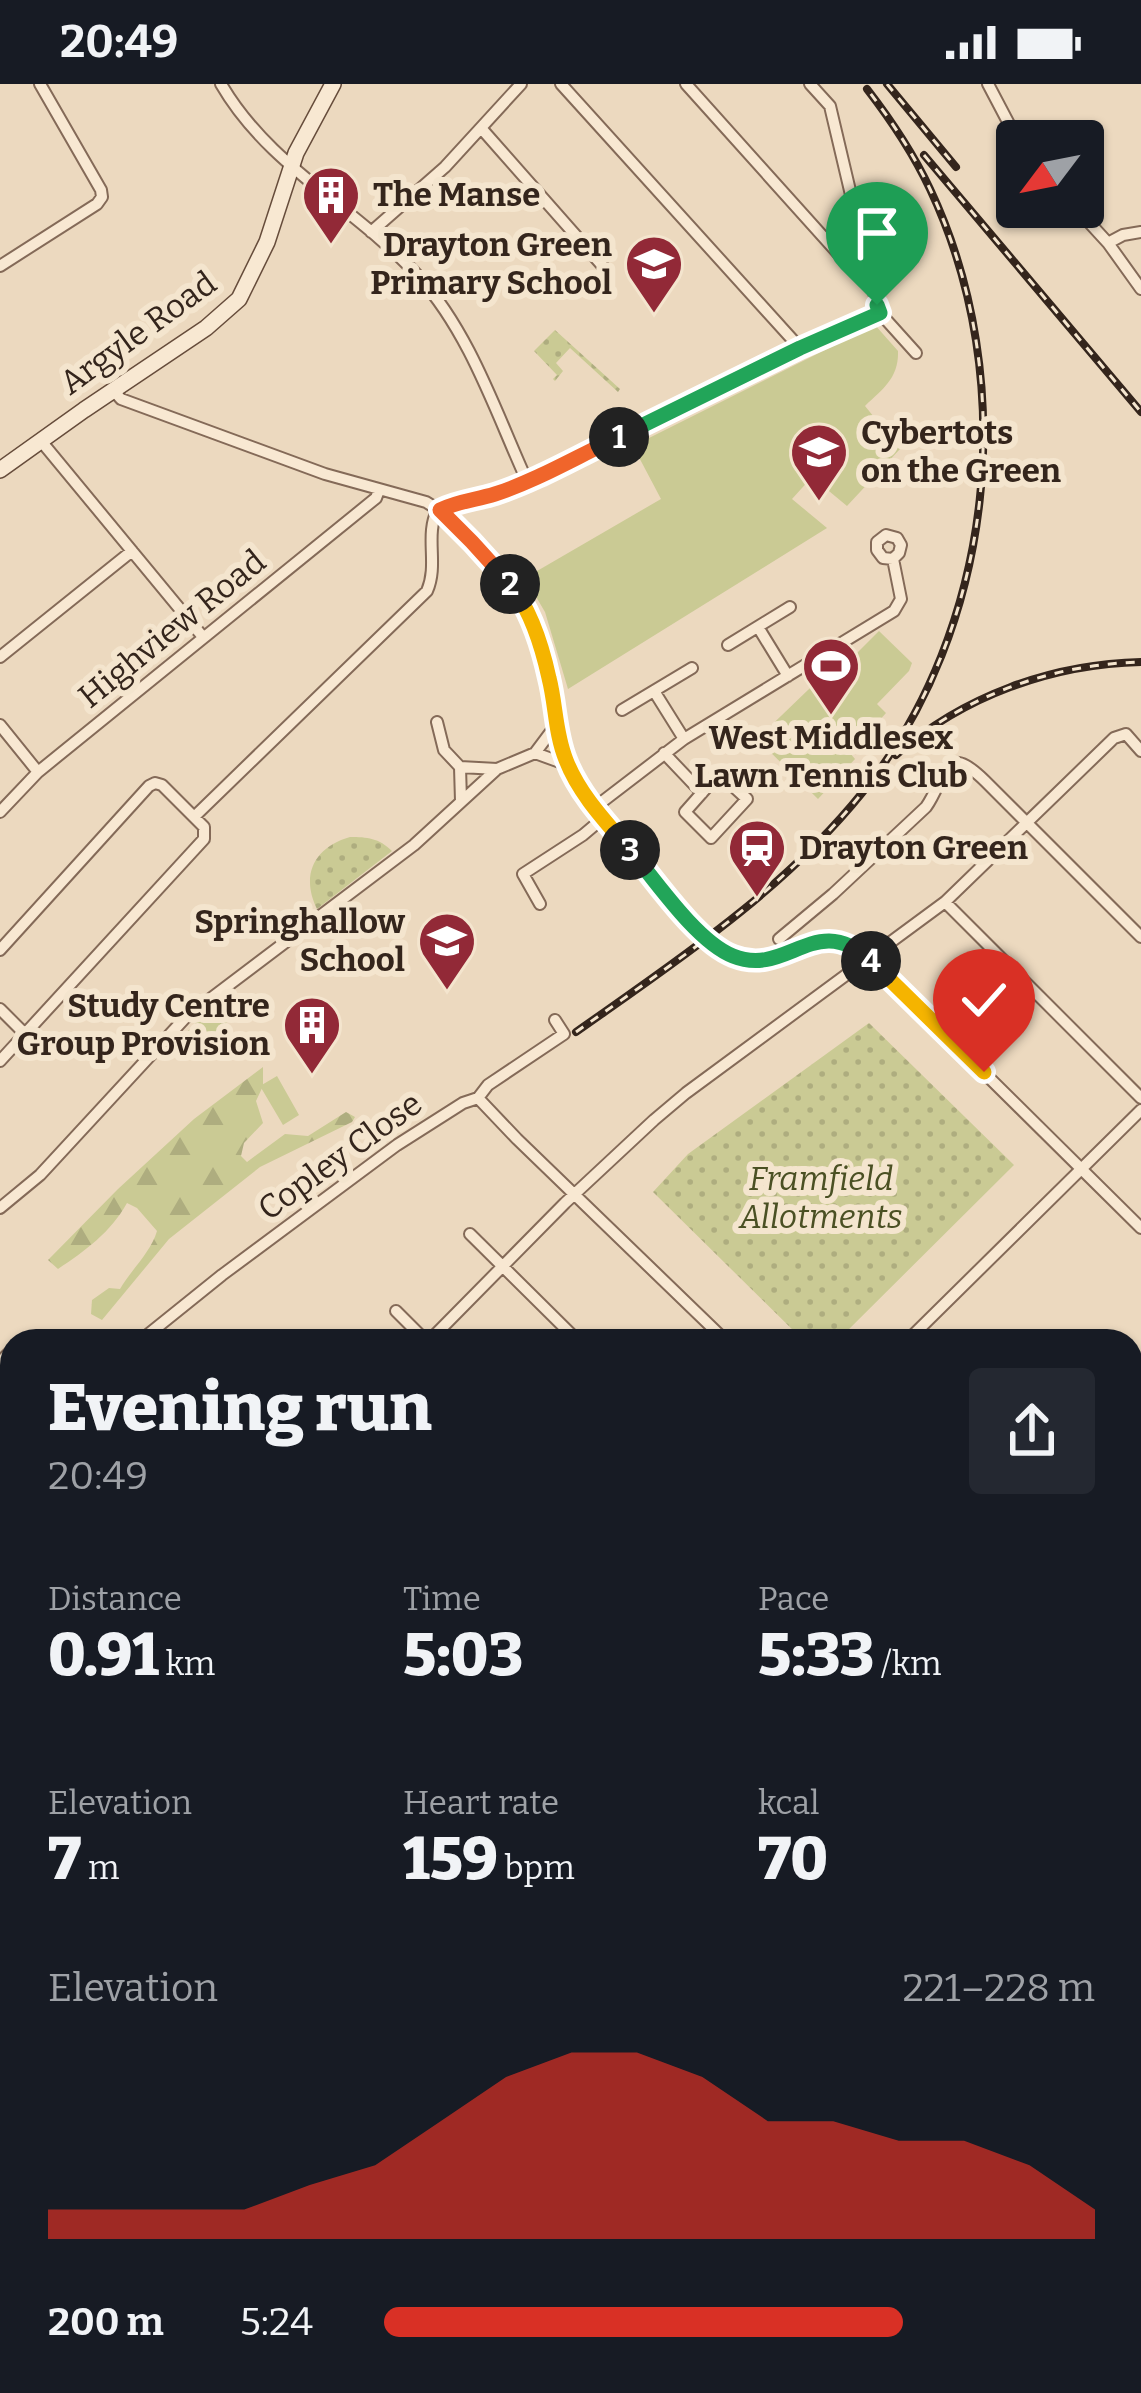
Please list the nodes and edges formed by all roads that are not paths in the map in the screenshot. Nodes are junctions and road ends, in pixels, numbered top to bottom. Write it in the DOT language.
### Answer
graph roads {
  1 [pos="40,84"];
  2 [pos="221,84"];
  3 [pos="333,84"];
  4 [pos="521,84"];
  5 [pos="562,84"];
  6 [pos="686,84"];
  7 [pos="810,84"];
  8 [pos="988,84"];
  9 [pos="1007,120"];
  10 [pos="481,128"];
  11 [pos="290,167"];
  12 [pos="1094,228"];
  13 [pos="371,232"];
  14 [pos="1141,232"];
  15 [pos="1108,243"];
  16 [pos="0,266"];
  17 [pos="608,272"];
  18 [pos="868,272"];
  19 [pos="1141,289"];
  20 [pos="880,313"];
  21 [pos="800,348"];
  22 [pos="916,352"];
  23 [pos="113,390"];
  24 [pos="41,441"];
  25 [pos="0,470"];
  26 [pos="527,481"];
  27 [pos="380,490"];
  28 [pos="439,510"];
  29 [pos="132,551"];
  30 [pos="893,559"];
  31 [pos="790,607"];
  32 [pos="758,627"];
  33 [pos="203,638"];
  34 [pos="728,645"];
  35 [pos="0,657"];
  36 [pos="692,668"];
  37 [pos="788,676"];
  38 [pos="654,691"];
  39 [pos="622,710"];
  40 [pos="436,722"];
  41 [pos="0,725"];
  42 [pos="556,725"];
  43 [pos="684,739"];
  44 [pos="1141,751"];
  45 [pos="664,753"];
  46 [pos="535,754"];
  47 [pos="568,765"];
  48 [pos="460,767"];
  49 [pos="497,769"];
  50 [pos="38,772"];
  51 [pos="702,793"];
  52 [pos="460,801"];
  53 [pos="0,812"];
  54 [pos="598,813"];
  55 [pos="194,817"];
  56 [pos="1026,821"];
  57 [pos="945,902"];
  58 [pos="540,904"];
  59 [pos="1141,937"];
  60 [pos="779,939"];
  61 [pos="0,950"];
  62 [pos="870,959"];
  63 [pos="0,1009"];
  64 [pos="555,1020"];
  65 [pos="25,1034"];
  66 [pos="0,1061"];
  67 [pos="478,1098"];
  68 [pos="1141,1098"];
  69 [pos="1141,1110"];
  70 [pos="1081,1168"];
  71 [pos="576,1196"];
  72 [pos="0,1208"];
  73 [pos="1141,1228"];
  74 [pos="470,1234"];
  75 [pos="502,1266"];
  76 [pos="396,1311"];
  77 [pos="155,1329"];
  78 [pos="415,1329"];
  79 [pos="439,1329"];
  80 [pos="566,1329"];
  81 [pos="714,1329"];
  82 [pos="919,1329"];
  1 -- 16 [label="street"];
  2 -- 11 [label="street"];
  3 -- 11 [label="main road, Argyle Road"];
  4 -- 10 [label="street"];
  5 -- 21 [label="street"];
  6 -- 18 [label="street"];
  7 -- 18 [label="street"];
  8 -- 9 [label="street"];
  10 -- 13 [label="street"];
  10 -- 17 [label="street"];
  11 -- 13 [label="street"];
  11 -- 23 [label="main road, Argyle Road"];
  12 -- 15 [label="street"];
  13 -- 26 [label="street"];
  14 -- 15 [label="street"];
  15 -- 19 [label="street"];
  18 -- 20 [label="street"];
  20 -- 21 [label="street"];
  20 -- 22 [label="street"];
  21 -- 26 [label="street"];
  23 -- 24 [label="main road, Argyle Road"];
  23 -- 27 [label="street"];
  24 -- 25 [label="main road, Argyle Road"];
  24 -- 29 [label="street"];
  26 -- 28 [label="street"];
  27 -- 28 [label="street"];
  27 -- 33 [label="street, Highview Road"];
  28 -- 42 [label="street"];
  28 -- 55 [label="street"];
  29 -- 33 [label="street"];
  29 -- 35 [label="street"];
  30 -- 37 [label="street"];
  31 -- 32 [label="street"];
  32 -- 34 [label="street"];
  32 -- 37 [label="street"];
  33 -- 50 [label="street, Highview Road"];
  36 -- 38 [label="street"];
  37 -- 43 [label="street"];
  38 -- 39 [label="street"];
  38 -- 43 [label="street"];
  40 -- 48 [label="street"];
  41 -- 50 [label="street"];
  42 -- 46 [label="street"];
  42 -- 47 [label="street"];
  43 -- 45 [label="street"];
  44 -- 56 [label="street"];
  45 -- 51 [label="street"];
  45 -- 54 [label="street"];
  46 -- 47 [label="street"];
  46 -- 49 [label="street"];
  47 -- 54 [label="street"];
  48 -- 49 [label="street"];
  48 -- 52 [label="street"];
  49 -- 52 [label="street"];
  50 -- 53 [label="street, Highview Road"];
  51 -- 51 [label="street"];
  52 -- 72 [label="street"];
  54 -- 58 [label="street"];
  54 -- 62 [label="street, bridge"];
  55 -- 61 [label="street"];
  55 -- 65 [label="street"];
  56 -- 57 [label="street"];
  56 -- 59 [label="street"];
  56 -- 60 [label="street"];
  57 -- 62 [label="street"];
  57 -- 68 [label="street"];
  62 -- 70 [label="street"];
  62 -- 71 [label="street"];
  63 -- 65 [label="street"];
  64 -- 67 [label="street, Copley Close"];
  65 -- 66 [label="street"];
  67 -- 71 [label="street"];
  67 -- 77 [label="street, Copley Close"];
  69 -- 70 [label="street"];
  70 -- 73 [label="street"];
  70 -- 82 [label="street"];
  71 -- 75 [label="street"];
  71 -- 81 [label="street"];
  74 -- 75 [label="street"];
  75 -- 79 [label="street"];
  75 -- 80 [label="street"];
  76 -- 78 [label="street"];
}
